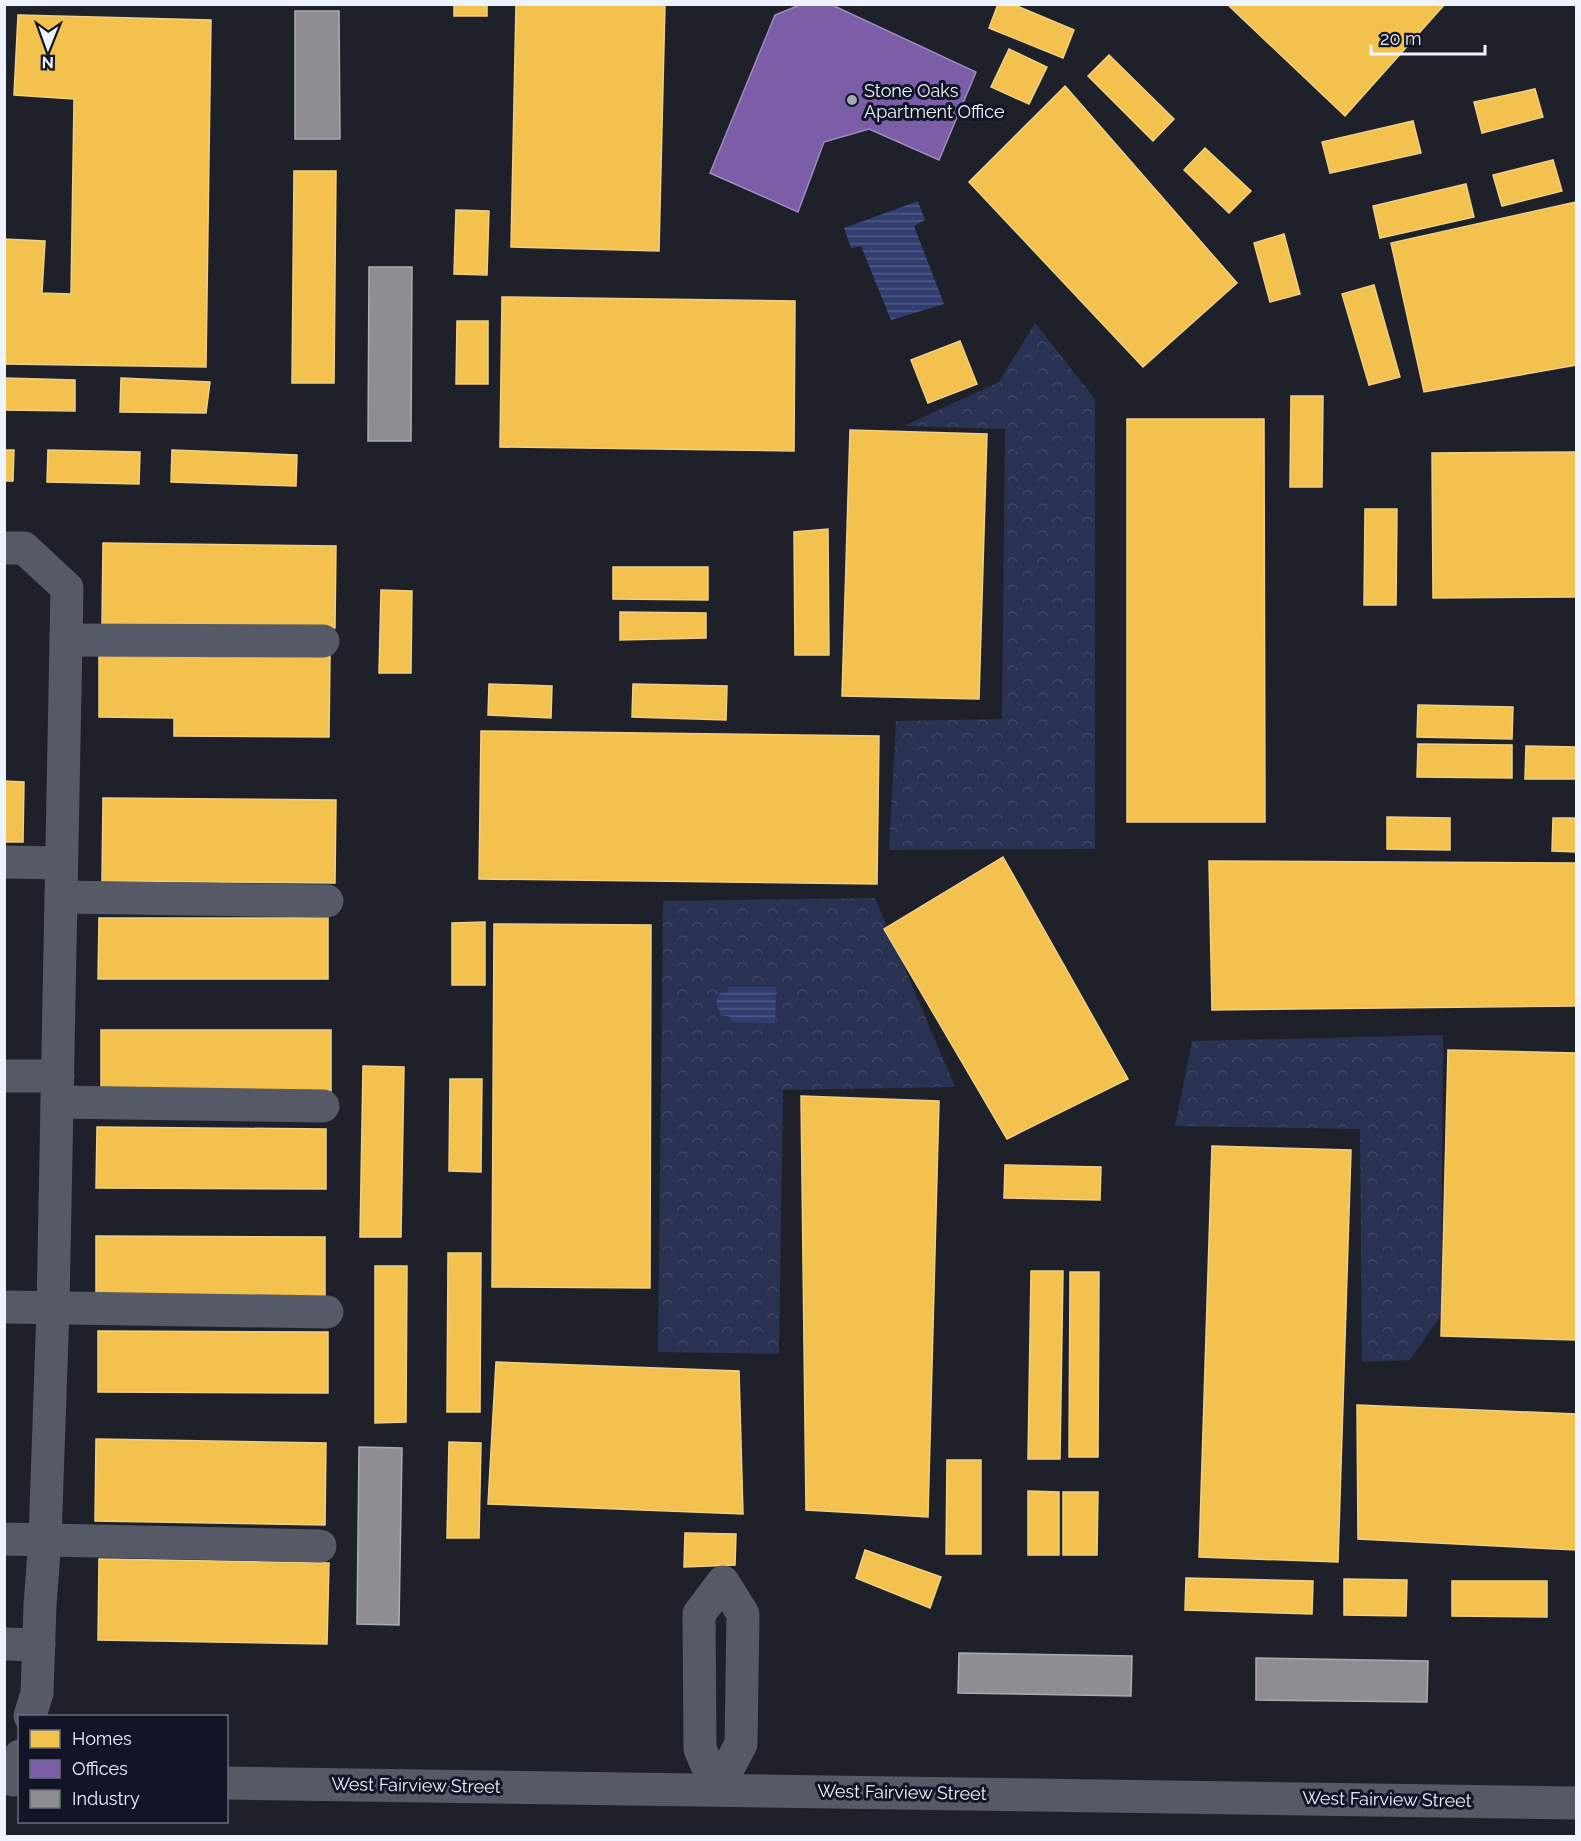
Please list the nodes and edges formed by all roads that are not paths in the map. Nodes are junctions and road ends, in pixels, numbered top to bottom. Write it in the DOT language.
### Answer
graph roads {
  1 [pos="4,548"];
  2 [pos="66,640"];
  3 [pos="323,641"];
  4 [pos="4,862"];
  5 [pos="62,863"];
  6 [pos="61,897"];
  7 [pos="327,901"];
  8 [pos="4,1076"];
  9 [pos="58,1089"];
  10 [pos="323,1107"];
  11 [pos="4,1307"];
  12 [pos="53,1308"];
  13 [pos="327,1312"];
  14 [pos="4,1539"];
  15 [pos="45,1539"];
  16 [pos="320,1546"];
  17 [pos="4,1644"];
  18 [pos="39,1645"];
  19 [pos="30,1715"];
  20 [pos="228,1783"];
  21 [pos="717,1789"];
  22 [pos="1576,1803"];
  1 -- 2 [label="street"];
  2 -- 3 [label="street"];
  2 -- 5 [label="street"];
  4 -- 5 [label="street"];
  5 -- 6 [label="street"];
  6 -- 7 [label="street"];
  6 -- 9 [label="street"];
  8 -- 9 [label="street"];
  9 -- 10 [label="street"];
  9 -- 12 [label="street"];
  11 -- 12 [label="street"];
  12 -- 13 [label="street"];
  12 -- 15 [label="street"];
  14 -- 15 [label="street"];
  15 -- 16 [label="street"];
  15 -- 18 [label="street"];
  17 -- 18 [label="street"];
  18 -- 19 [label="street"];
  20 -- 21 [label="street, West Fairview Street"];
  21 -- 21 [label="street"];
  21 -- 22 [label="street, West Fairview Street"];
}
